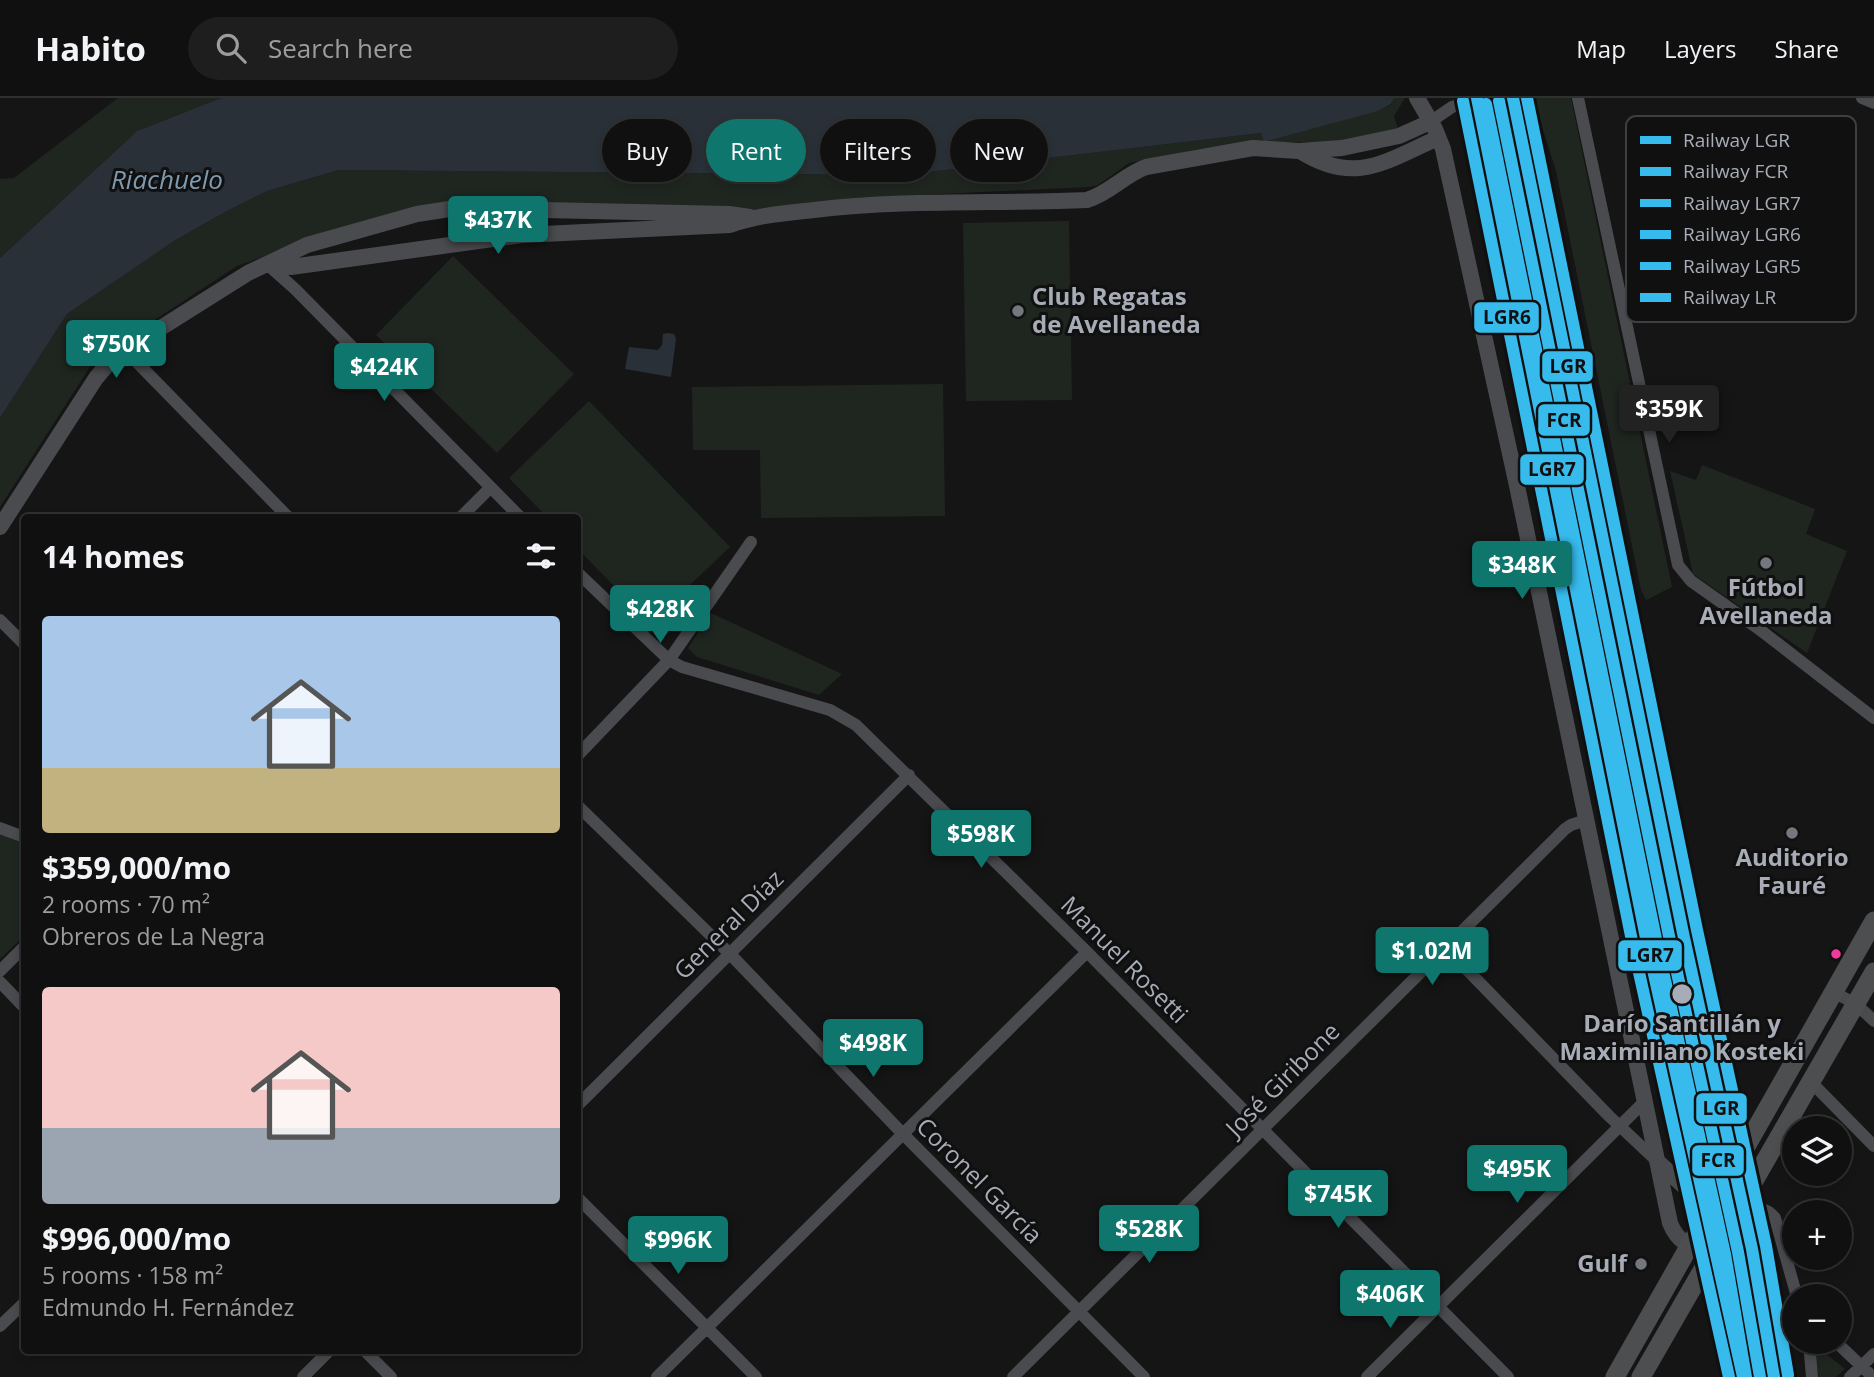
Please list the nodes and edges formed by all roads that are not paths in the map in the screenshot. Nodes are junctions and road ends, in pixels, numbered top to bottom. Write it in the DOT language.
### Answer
graph roads {
  1 [pos="1418,98"];
  2 [pos="1482,98"];
  3 [pos="1578,98"];
  4 [pos="1862,98"];
  5 [pos="1874,103"];
  6 [pos="1430,122"];
  7 [pos="1438,138"];
  8 [pos="1342,148"];
  9 [pos="1299,150"];
  10 [pos="1347,170"];
  11 [pos="752,217"];
  12 [pos="268,265"];
  13 [pos="125,350"];
  14 [pos="490,488"];
  15 [pos="285,514"];
  16 [pos="464,514"];
  17 [pos="517,514"];
  18 [pos="0,527"];
  19 [pos="751,542"];
  20 [pos="581,576"];
  21 [pos="0,620"];
  22 [pos="21,641"];
  23 [pos="669,660"];
  24 [pos="1874,718"];
  25 [pos="581,752"];
  26 [pos="909,775"];
  27 [pos="581,809"];
  28 [pos="1586,820"];
  29 [pos="0,828"];
  30 [pos="21,836"];
  31 [pos="1874,921"];
  32 [pos="1446,948"];
  33 [pos="21,950"];
  34 [pos="1087,952"];
  35 [pos="730,954"];
  36 [pos="0,971"];
  37 [pos="1874,972"];
  38 [pos="0,982"];
  39 [pos="1835,993"];
  40 [pos="21,1004"];
  41 [pos="1856,1004"];
  42 [pos="1874,1021"];
  43 [pos="1812,1083"];
  44 [pos="1645,1101"];
  45 [pos="581,1102"];
  46 [pos="1619,1126"];
  47 [pos="1263,1130"];
  48 [pos="904,1134"];
  49 [pos="1874,1146"];
  50 [pos="1659,1163"];
  51 [pos="581,1201"];
  52 [pos="1714,1201"];
  53 [pos="1738,1210"];
  54 [pos="1689,1247"];
  55 [pos="1713,1255"];
  56 [pos="1793,1284"];
  57 [pos="21,1306"];
  58 [pos="1437,1306"];
  59 [pos="1078,1311"];
  60 [pos="0,1326"];
  61 [pos="707,1328"];
  62 [pos="326,1354"];
  63 [pos="368,1354"];
  64 [pos="1810,1354"];
  65 [pos="1848,1354"];
  66 [pos="1874,1354"];
  67 [pos="1861,1366"];
  68 [pos="303,1377"];
  69 [pos="391,1377"];
  70 [pos="657,1377"];
  71 [pos="756,1377"];
  72 [pos="1013,1377"];
  73 [pos="1144,1377"];
  74 [pos="1367,1377"];
  75 [pos="1508,1377"];
  76 [pos="1615,1377"];
  77 [pos="1641,1377"];
  78 [pos="1812,1377"];
  79 [pos="1850,1377"];
  80 [pos="1873,1377"];
  1 -- 6 [label="street"];
  2 -- 6 [label="street"];
  3 -- 24 [label="street"];
  4 -- 5 [label="street"];
  6 -- 7 [label="street"];
  6 -- 8 [label="street"];
  7 -- 10 [label="street"];
  7 -- 28 [label="street"];
  8 -- 9 [label="street"];
  8 -- 10 [label="street"];
  9 -- 10 [label="street"];
  9 -- 11 [label="street"];
  11 -- 12 [label="street"];
  11 -- 12 [label="street"];
  12 -- 13 [label="street"];
  12 -- 14 [label="street"];
  13 -- 15 [label="street"];
  13 -- 18 [label="street"];
  14 -- 16 [label="street"];
  14 -- 17 [label="street"];
  19 -- 23 [label="street"];
  20 -- 23 [label="street, Manuel Rosetti"];
  21 -- 22 [label="street"];
  23 -- 25 [label="street"];
  23 -- 26 [label="street, Manuel Rosetti"];
  26 -- 34 [label="street, Manuel Rosetti"];
  26 -- 35 [label="street, General Díaz"];
  27 -- 35 [label="street, Coronel García"];
  28 -- 32 [label="street, José Giribone"];
  28 -- 44 [label="street"];
  29 -- 30 [label="street"];
  31 -- 39 [label="main road"];
  32 -- 46 [label="street"];
  32 -- 47 [label="street, José Giribone"];
  33 -- 36 [label="street"];
  34 -- 47 [label="street, Manuel Rosetti"];
  34 -- 48 [label="street"];
  35 -- 45 [label="street, General Díaz"];
  35 -- 48 [label="street, Coronel García"];
  37 -- 41 [label="main road"];
  38 -- 40 [label="street"];
  39 -- 41 [label="street"];
  39 -- 52 [label="main road"];
  41 -- 42 [label="street"];
  41 -- 43 [label="main road"];
  43 -- 49 [label="street"];
  43 -- 53 [label="main road"];
  44 -- 46 [label="street"];
  44 -- 50 [label="street"];
  46 -- 50 [label="street"];
  46 -- 58 [label="street"];
  47 -- 58 [label="street, Manuel Rosetti"];
  47 -- 59 [label="street, José Giribone"];
  48 -- 59 [label="street, Coronel García"];
  48 -- 61 [label="street"];
  50 -- 52 [label="street"];
  50 -- 54 [label="street"];
  51 -- 61 [label="street"];
  52 -- 54 [label="main road"];
  53 -- 55 [label="main road"];
  53 -- 56 [label="street"];
  54 -- 55 [label="street"];
  54 -- 76 [label="main road"];
  55 -- 77 [label="main road"];
  57 -- 60 [label="street"];
  58 -- 74 [label="street"];
  58 -- 75 [label="street"];
  59 -- 72 [label="street, José Giribone"];
  59 -- 73 [label="street, Coronel García"];
  61 -- 70 [label="street"];
  61 -- 71 [label="street"];
  62 -- 68 [label="street"];
  63 -- 69 [label="street"];
  64 -- 78 [label="street"];
  65 -- 67 [label="street"];
  66 -- 67 [label="street"];
  67 -- 79 [label="street"];
  67 -- 80 [label="street"];
}
